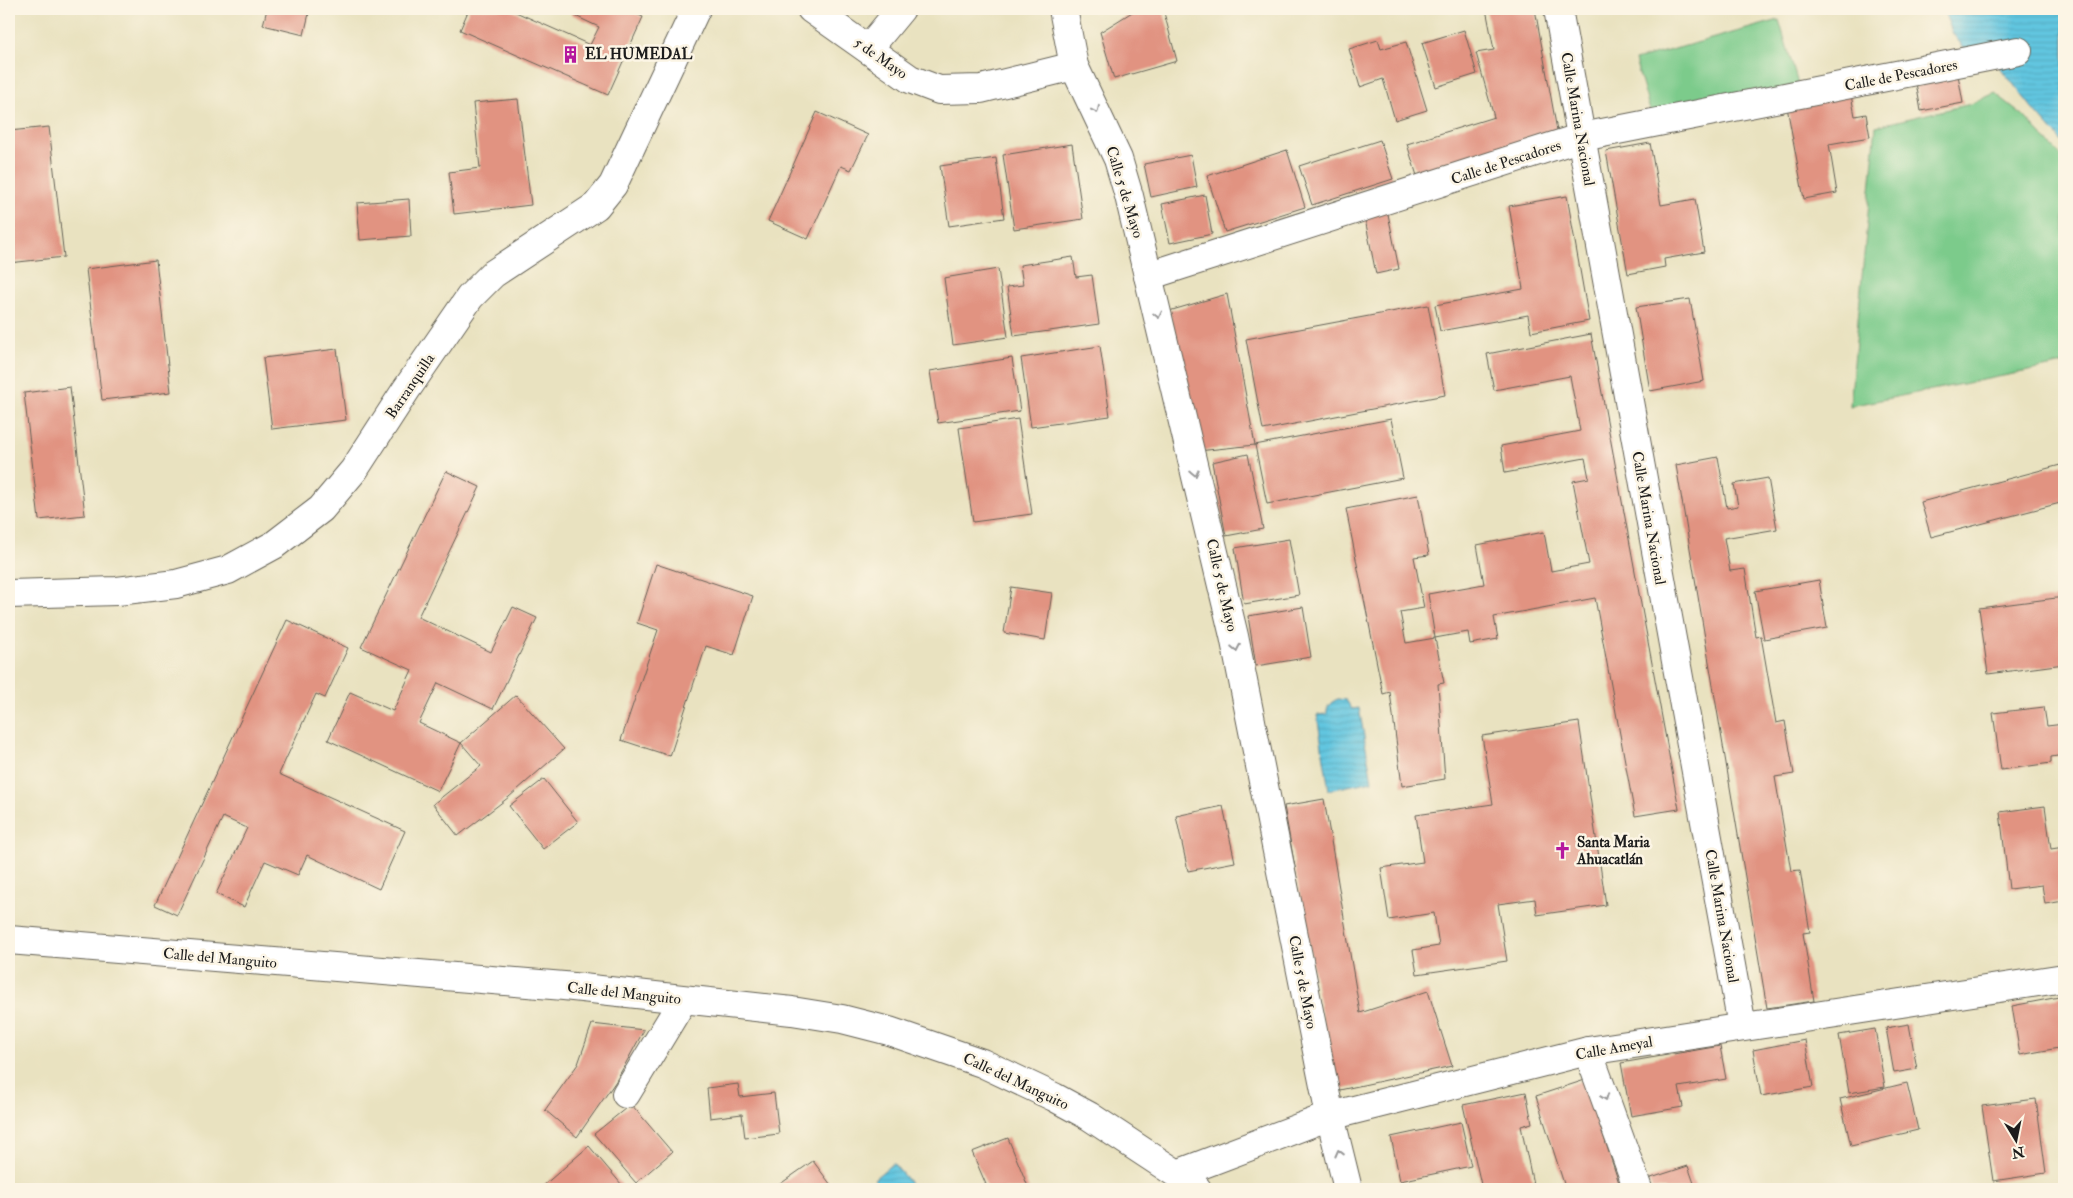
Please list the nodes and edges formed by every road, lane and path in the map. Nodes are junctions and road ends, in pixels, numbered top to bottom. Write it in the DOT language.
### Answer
graph roads {
  1 [pos="696,9"];
  2 [pos="811,9"];
  3 [pos="901,9"];
  4 [pos="1063,9"];
  5 [pos="1558,9"];
  6 [pos="868,49"];
  7 [pos="2018,51"];
  8 [pos="1074,66"];
  9 [pos="1582,137"];
  10 [pos="1148,276"];
  11 [pos="9,594"];
  12 [pos="9,940"];
  13 [pos="2064,978"];
  14 [pos="683,1000"];
  15 [pos="1742,1026"];
  16 [pos="1588,1051"];
  17 [pos="626,1094"];
  18 [pos="1330,1116"];
  19 [pos="1187,1182"];
  20 [pos="1348,1189"];
  21 [pos="1638,1189"];
  1 -- 11 [label="street, Barranquilla"];
  2 -- 6 [label="street, 5 de Mayo"];
  3 -- 6 [label="street"];
  4 -- 8 [label="street, Calle 5 de Mayo"];
  5 -- 9 [label="street, Calle Marina Nacional"];
  6 -- 8 [label="street, 5 de Mayo"];
  7 -- 9 [label="street, Calle de Pescadores"];
  8 -- 10 [label="street, Calle 5 de Mayo, one-way"];
  9 -- 10 [label="street, Calle de Pescadores"];
  9 -- 15 [label="street, Calle Marina Nacional"];
  10 -- 18 [label="street, Calle 5 de Mayo, one-way"];
  12 -- 14 [label="street, Calle del Manguito"];
  13 -- 15 [label="street, Calle Ameyal"];
  14 -- 17 [label="street"];
  14 -- 19 [label="street, Calle del Manguito"];
  15 -- 16 [label="street, Calle Ameyal"];
  16 -- 18 [label="street, Calle Ameyal"];
  16 -- 21 [label="street, one-way"];
  18 -- 19 [label="street, Calle Ameyal"];
  20 -- 18 [label="street, one-way"];
}
